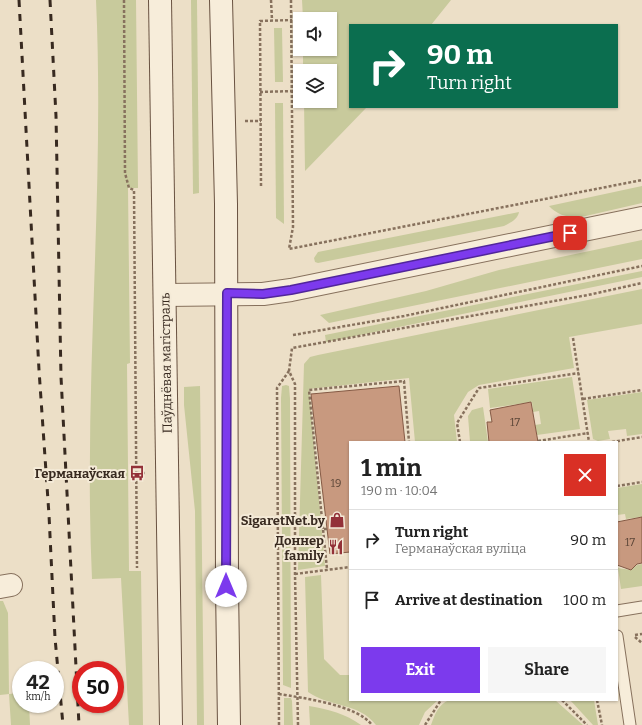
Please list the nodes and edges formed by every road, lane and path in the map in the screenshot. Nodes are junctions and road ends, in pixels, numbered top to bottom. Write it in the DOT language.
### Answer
graph roads {
  1 [pos="124,0"];
  2 [pos="160,0"];
  3 [pos="221,0"];
  4 [pos="271,0"];
  5 [pos="291,0"];
  6 [pos="272,20"];
  7 [pos="292,20"];
  8 [pos="260,92"];
  9 [pos="293,92"];
  10 [pos="293,108"];
  11 [pos="642,180"];
  12 [pos="261,186"];
  13 [pos="642,218"];
  14 [pos="642,266"];
  15 [pos="642,283"];
  16 [pos="227,293"];
  17 [pos="165,295"];
  18 [pos="293,335"];
  19 [pos="573,338"];
  20 [pos="288,371"];
  21 [pos="579,373"];
  22 [pos="642,390"];
  23 [pos="583,399"];
  24 [pos="588,433"];
  25 [pos="642,437"];
  26 [pos="409,441"];
  27 [pos="460,441"];
  28 [pos="538,441"];
  29 [pos="589,441"];
  30 [pos="618,441"];
  31 [pos="642,482"];
  32 [pos="618,486"];
  33 [pos="323,529"];
  34 [pos="327,529"];
  35 [pos="349,567"];
  36 [pos="137,568"];
  37 [pos="327,569"];
  38 [pos="294,574"];
  39 [pos="642,607"];
  40 [pos="618,611"];
  41 [pos="642,634"];
  42 [pos="618,643"];
  43 [pos="642,643"];
  44 [pos="279,694"];
  45 [pos="297,697"];
  46 [pos="440,701"];
  47 [pos="563,701"];
  48 [pos="597,701"];
  49 [pos="171,725"];
  50 [pos="229,725"];
  51 [pos="280,725"];
  52 [pos="298,725"];
  53 [pos="372,725"];
  54 [pos="425,725"];
  55 [pos="587,725"];
  56 [pos="602,725"];
  57 [pos="630,725"];
  1 -- 36 [label="path"];
  2 -- 17 [label="main road, Паўднёвая магістраль"];
  3 -- 16 [label="main road"];
  4 -- 6 [label="path"];
  5 -- 7 [label="path"];
  6 -- 7 [label="path"];
  6 -- 8 [label="path"];
  7 -- 9 [label="path"];
  8 -- 9 [label="path"];
  8 -- 12 [label="path"];
  10 -- 11 [label="path"];
  13 -- 16 [label="main road"];
  14 -- 18 [label="path"];
  15 -- 20 [label="path"];
  16 -- 17 [label="main road"];
  16 -- 50 [label="main road"];
  17 -- 49 [label="main road, Паўднёвая магістраль"];
  19 -- 21 [label="path"];
  20 -- 38 [label="path"];
  20 -- 44 [label="path"];
  21 -- 23 [label="path"];
  21 -- 27 [label="path"];
  22 -- 23 [label="path"];
  23 -- 24 [label="path"];
  24 -- 28 [label="path"];
  24 -- 29 [label="path"];
  25 -- 30 [label="path"];
  26 -- 33 [label="path"];
  31 -- 32 [label="path"];
  33 -- 34 [label="path"];
  33 -- 37 [label="path"];
  35 -- 37 [label="path"];
  37 -- 38 [label="path"];
  38 -- 45 [label="path"];
  39 -- 40 [label="lane"];
  41 -- 43 [label="path"];
  42 -- 57 [label="lane"];
  44 -- 45 [label="path"];
  44 -- 51 [label="path"];
  45 -- 52 [label="path"];
  45 -- 53 [label="path"];
  46 -- 54 [label="path"];
  47 -- 55 [label="path"];
  48 -- 56 [label="path"];
}
